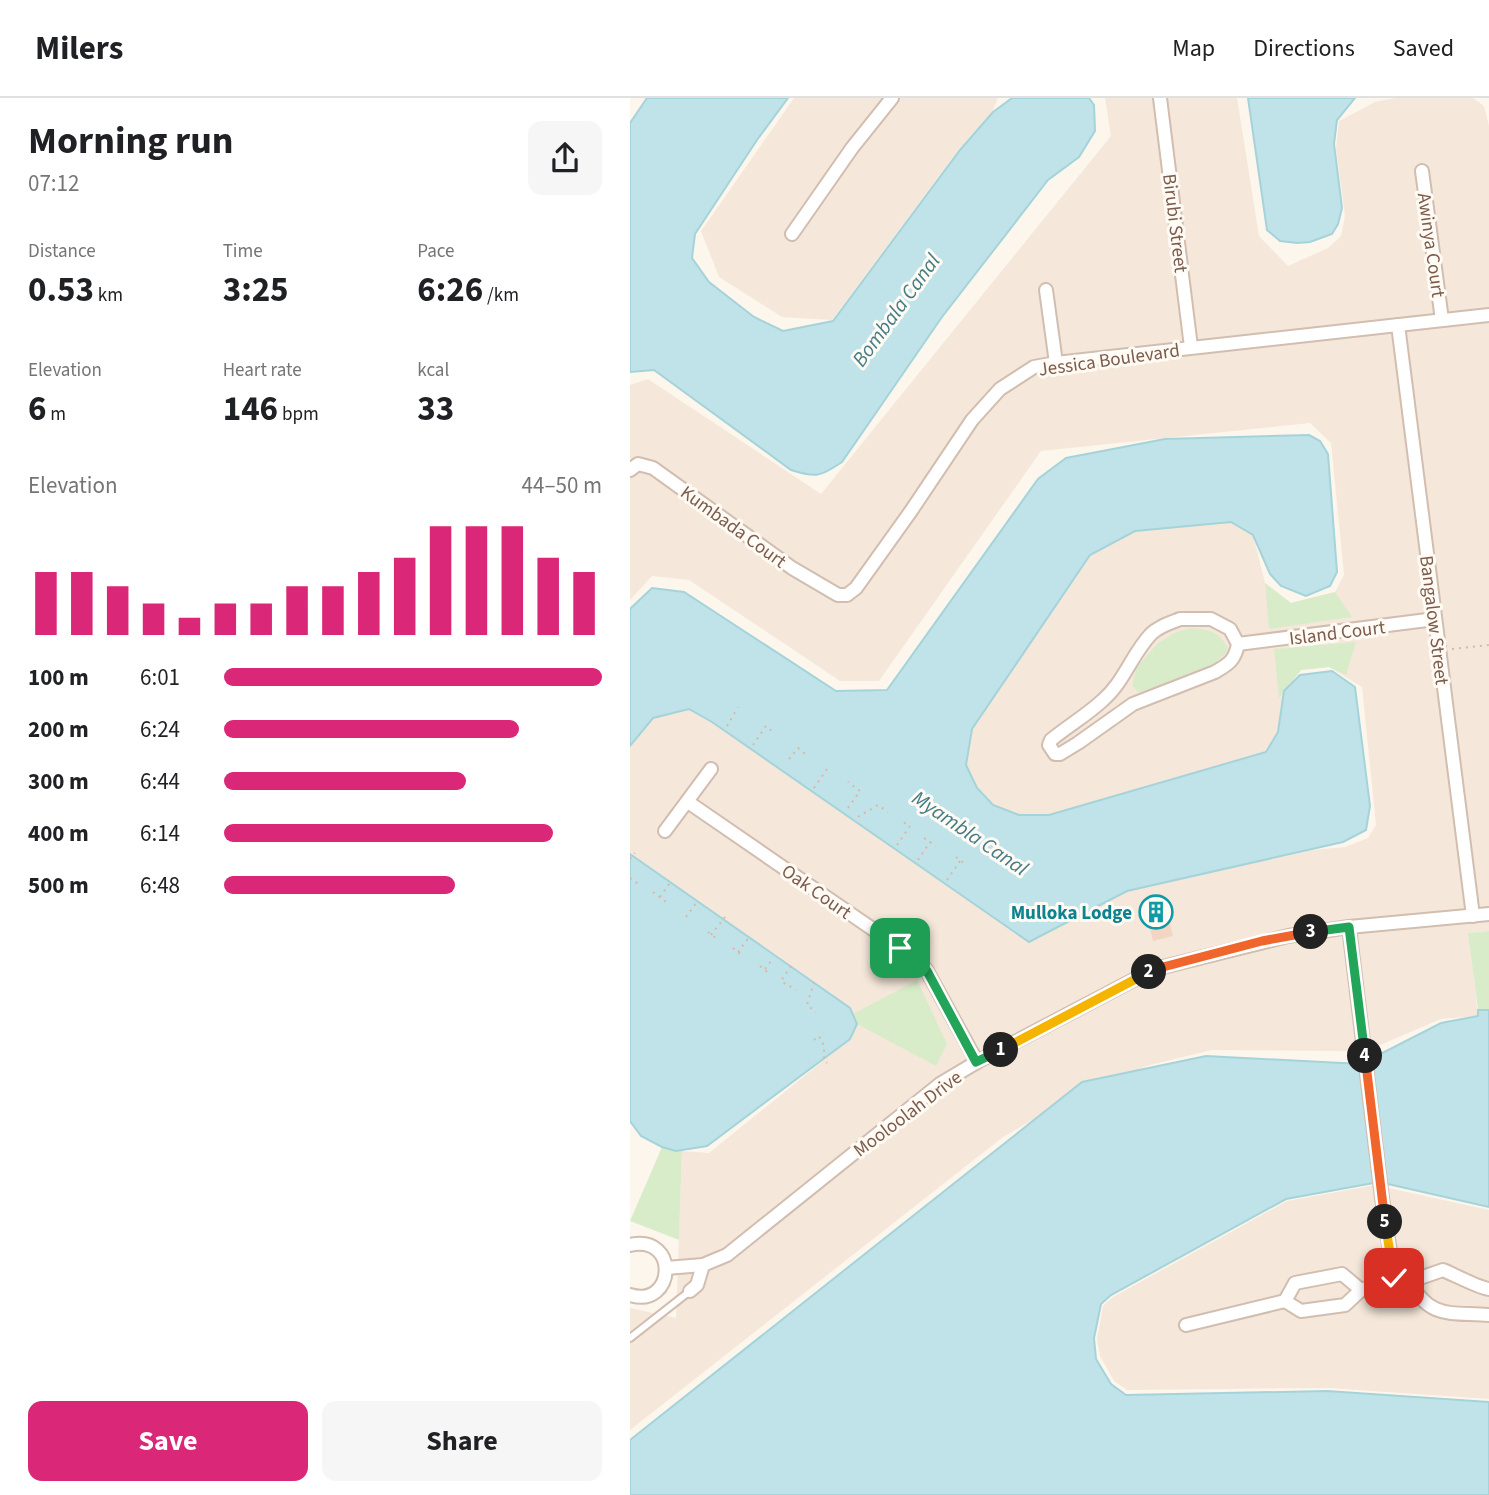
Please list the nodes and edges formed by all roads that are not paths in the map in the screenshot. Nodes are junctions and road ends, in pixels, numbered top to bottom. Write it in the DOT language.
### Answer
graph roads {
  1 [pos="892,98"];
  2 [pos="1160,98"];
  3 [pos="1422,171"];
  4 [pos="792,234"];
  5 [pos="1046,290"];
  6 [pos="1489,315"];
  7 [pos="1442,320"];
  8 [pos="1398,325"];
  9 [pos="1191,347"];
  10 [pos="1056,363"];
  11 [pos="630,470"];
  12 [pos="838,595"];
  13 [pos="1435,619"];
  14 [pos="1238,644"];
  15 [pos="1118,684"];
  16 [pos="1133,704"];
  17 [pos="711,769"];
  18 [pos="688,802"];
  19 [pos="665,831"];
  20 [pos="1489,914"];
  21 [pos="1473,916"];
  22 [pos="1349,927"];
  23 [pos="976,1062"];
  24 [pos="630,1245"];
  25 [pos="703,1265"];
  26 [pos="666,1268"];
  27 [pos="1394,1278"];
  28 [pos="1408,1280"];
  29 [pos="1489,1289"];
  30 [pos="1361,1290"];
  31 [pos="690,1292"];
  32 [pos="630,1295"];
  33 [pos="1285,1301"];
  34 [pos="1489,1315"];
  35 [pos="1186,1325"];
  36 [pos="630,1338"];
  1 -- 4 [label="street"];
  2 -- 9 [label="street, Birubi Street"];
  3 -- 7 [label="street, Awinya Court"];
  5 -- 10 [label="street"];
  6 -- 7 [label="street, Jessica Boulevard"];
  7 -- 8 [label="street, Jessica Boulevard"];
  8 -- 9 [label="street, Jessica Boulevard"];
  8 -- 13 [label="street, Bangalow Street"];
  9 -- 10 [label="street, Jessica Boulevard"];
  10 -- 12 [label="street, Jessica Boulevard"];
  11 -- 12 [label="street, Kumbada Court"];
  13 -- 14 [label="street, Island Court"];
  13 -- 21 [label="street, Bangalow Street"];
  14 -- 15 [label="street"];
  14 -- 16 [label="street"];
  15 -- 16 [label="street"];
  15 -- 16 [label="street"];
  17 -- 18 [label="street"];
  18 -- 19 [label="street"];
  18 -- 23 [label="street, Oak Court"];
  20 -- 21 [label="street, Mooloolah Drive"];
  21 -- 22 [label="street, Mooloolah Drive"];
  22 -- 23 [label="street, Mooloolah Drive"];
  22 -- 27 [label="street"];
  23 -- 25 [label="street, Mooloolah Drive"];
  24 -- 26 [label="street"];
  25 -- 26 [label="street, Mooloolah Drive"];
  25 -- 31 [label="street"];
  26 -- 32 [label="street"];
  27 -- 28 [label="street"];
  27 -- 30 [label="street"];
  28 -- 29 [label="street"];
  28 -- 34 [label="street"];
  30 -- 33 [label="street"];
  30 -- 33 [label="street"];
  31 -- 36 [label="lane"];
  33 -- 35 [label="street"];
}
